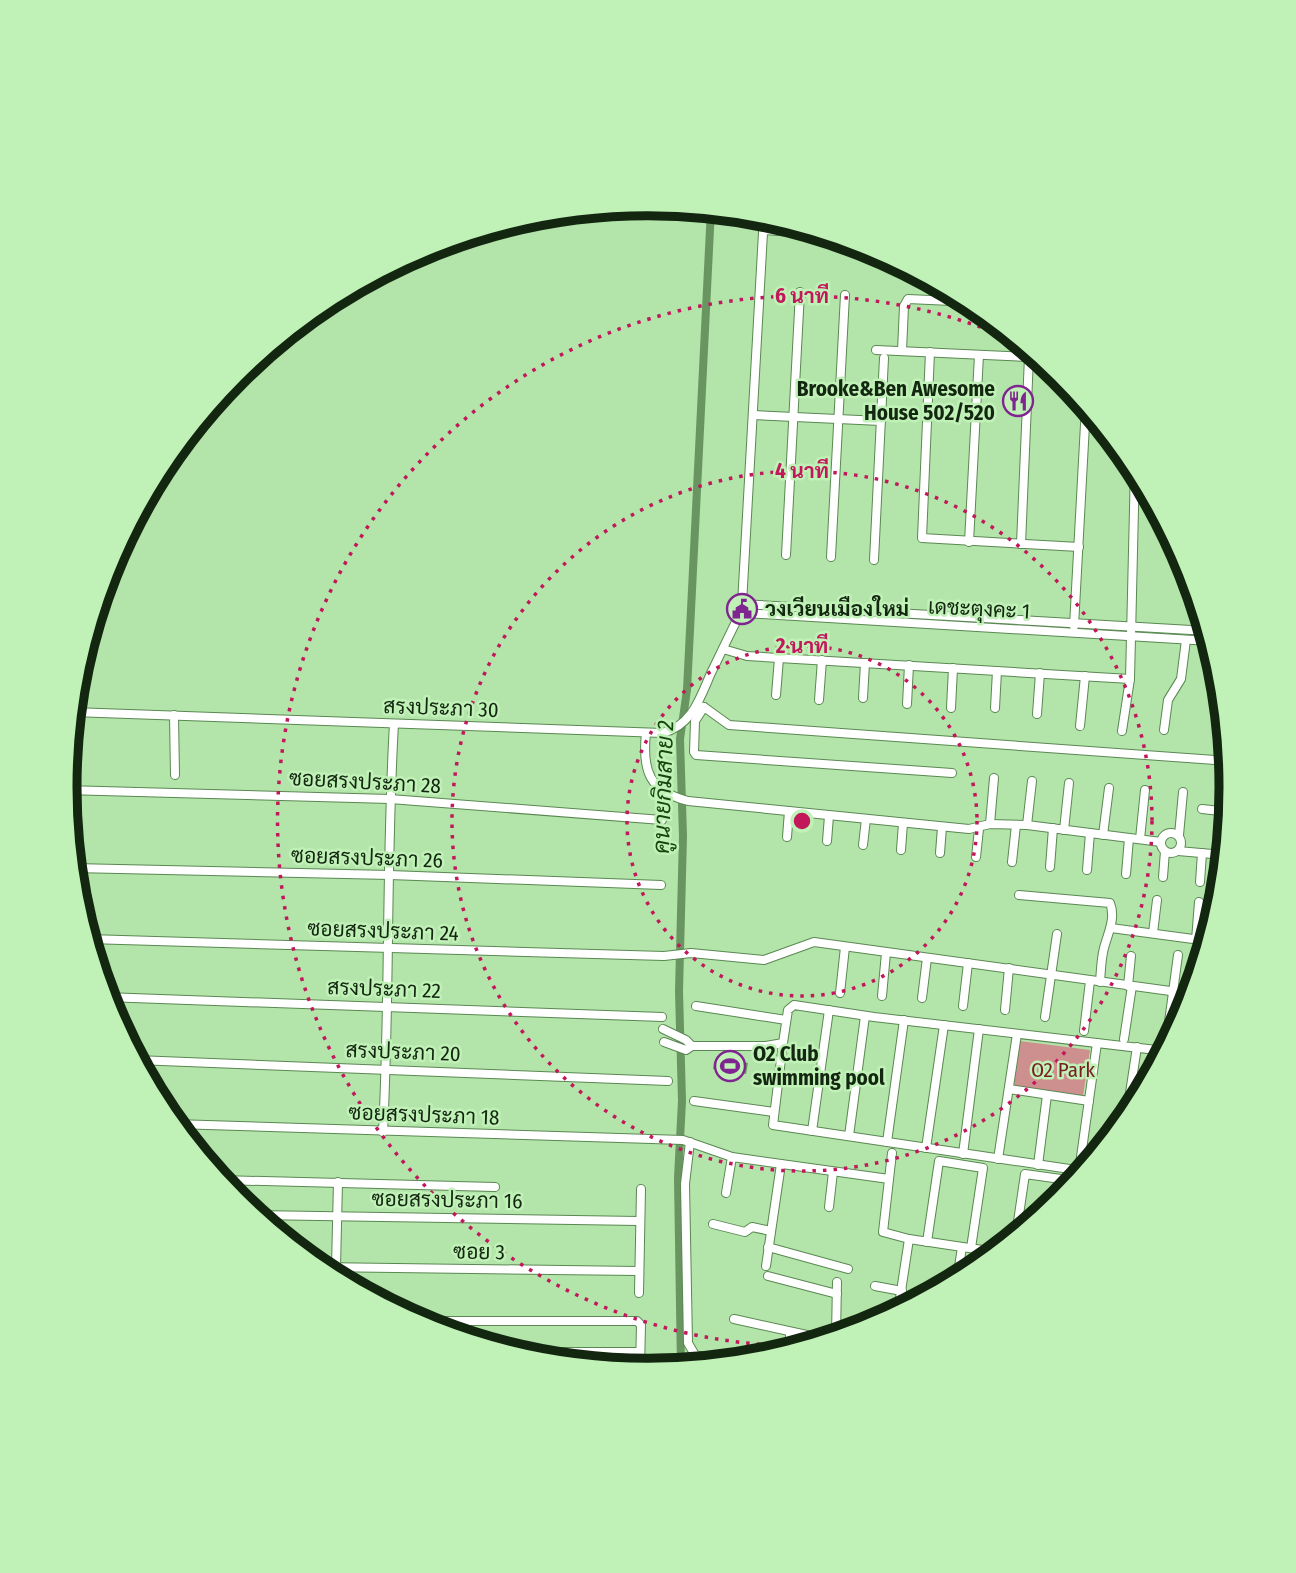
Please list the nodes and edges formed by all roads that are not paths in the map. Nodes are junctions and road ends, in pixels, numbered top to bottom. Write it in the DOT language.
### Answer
graph roads {
  1 [pos="763,230"];
  2 [pos="780,231"];
  3 [pos="800,292"];
  4 [pos="845,295"];
  5 [pos="948,301"];
  6 [pos="876,350"];
  7 [pos="902,351"];
  8 [pos="930,352"];
  9 [pos="979,355"];
  10 [pos="1024,357"];
  11 [pos="884,358"];
  12 [pos="1030,362"];
  13 [pos="753,415"];
  14 [pos="794,416"];
  15 [pos="838,419"];
  16 [pos="1085,420"];
  17 [pos="881,421"];
  18 [pos="1134,487"];
  19 [pos="970,542"];
  20 [pos="1021,544"];
  21 [pos="1079,547"];
  22 [pos="786,555"];
  23 [pos="831,557"];
  24 [pos="874,560"];
  25 [pos="743,609"];
  26 [pos="1074,628"];
  27 [pos="1130,631"];
  28 [pos="1198,631"];
  29 [pos="1186,639"];
  30 [pos="1200,640"];
  31 [pos="723,649"];
  32 [pos="779,658"];
  33 [pos="822,660"];
  34 [pos="864,663"];
  35 [pos="909,666"];
  36 [pos="953,668"];
  37 [pos="997,671"];
  38 [pos="1040,673"];
  39 [pos="1085,676"];
  40 [pos="1130,679"];
  41 [pos="776,695"];
  42 [pos="863,698"];
  43 [pos="819,700"];
  44 [pos="907,704"];
  45 [pos="700,706"];
  46 [pos="951,708"];
  47 [pos="995,708"];
  48 [pos="82,713"];
  49 [pos="1037,714"];
  50 [pos="174,715"];
  51 [pos="394,724"];
  52 [pos="1080,726"];
  53 [pos="1164,730"];
  54 [pos="1122,731"];
  55 [pos="646,733"];
  56 [pos="1218,760"];
  57 [pos="952,773"];
  58 [pos="175,775"];
  59 [pos="994,778"];
  60 [pos="1032,781"];
  61 [pos="1069,783"];
  62 [pos="1109,788"];
  63 [pos="77,790"];
  64 [pos="1145,790"];
  65 [pos="1183,792"];
  66 [pos="390,799"];
  67 [pos="1202,809"];
  68 [pos="1218,810"];
  69 [pos="789,811"];
  70 [pos="829,816"];
  71 [pos="866,819"];
  72 [pos="662,820"];
  73 [pos="903,823"];
  74 [pos="990,824"];
  75 [pos="1016,825"];
  76 [pos="1027,825"];
  77 [pos="942,827"];
  78 [pos="979,828"];
  79 [pos="1053,828"];
  80 [pos="1064,830"];
  81 [pos="1090,833"];
  82 [pos="1103,835"];
  83 [pos="1179,835"];
  84 [pos="787,837"];
  85 [pos="1129,838"];
  86 [pos="1140,839"];
  87 [pos="827,841"];
  88 [pos="1161,842"];
  89 [pos="863,845"];
  90 [pos="901,849"];
  91 [pos="1165,851"];
  92 [pos="1178,851"];
  93 [pos="940,853"];
  94 [pos="1202,853"];
  95 [pos="1215,854"];
  96 [pos="976,857"];
  97 [pos="1012,862"];
  98 [pos="1050,867"];
  99 [pos="83,868"];
  100 [pos="1087,870"];
  101 [pos="1126,874"];
  102 [pos="390,876"];
  103 [pos="1163,877"];
  104 [pos="1200,882"];
  105 [pos="661,885"];
  106 [pos="1019,895"];
  107 [pos="1157,900"];
  108 [pos="1199,902"];
  109 [pos="1111,928"];
  110 [pos="1153,933"];
  111 [pos="1057,934"];
  112 [pos="98,939"];
  113 [pos="1196,940"];
  114 [pos="845,947"];
  115 [pos="387,948"];
  116 [pos="886,953"];
  117 [pos="1178,955"];
  118 [pos="1131,956"];
  119 [pos="927,958"];
  120 [pos="968,963"];
  121 [pos="1009,968"];
  122 [pos="1051,974"];
  123 [pos="1095,982"];
  124 [pos="1130,986"];
  125 [pos="1172,991"];
  126 [pos="1181,992"];
  127 [pos="840,993"];
  128 [pos="882,996"];
  129 [pos="117,997"];
  130 [pos="922,998"];
  131 [pos="696,1006"];
  132 [pos="964,1006"];
  133 [pos="385,1007"];
  134 [pos="829,1010"];
  135 [pos="1005,1010"];
  136 [pos="865,1016"];
  137 [pos="662,1017"];
  138 [pos="1045,1017"];
  139 [pos="786,1020"];
  140 [pos="904,1020"];
  141 [pos="1169,1020"];
  142 [pos="944,1025"];
  143 [pos="979,1029"];
  144 [pos="665,1030"];
  145 [pos="1084,1031"];
  146 [pos="1017,1034"];
  147 [pos="1124,1039"];
  148 [pos="666,1042"];
  149 [pos="783,1043"];
  150 [pos="1097,1043"];
  151 [pos="688,1046"];
  152 [pos="1137,1047"];
  153 [pos="1155,1050"];
  154 [pos="147,1060"];
  155 [pos="386,1068"];
  156 [pos="668,1081"];
  157 [pos="1009,1089"];
  158 [pos="1130,1093"];
  159 [pos="1047,1095"];
  160 [pos="694,1101"];
  161 [pos="1089,1101"];
  162 [pos="774,1112"];
  163 [pos="188,1125"];
  164 [pos="811,1131"];
  165 [pos="383,1132"];
  166 [pos="849,1136"];
  167 [pos="682,1140"];
  168 [pos="887,1142"];
  169 [pos="926,1148"];
  170 [pos="892,1153"];
  171 [pos="963,1154"];
  172 [pos="1083,1156"];
  173 [pos="732,1157"];
  174 [pos="998,1159"];
  175 [pos="781,1164"];
  176 [pos="1038,1165"];
  177 [pos="1071,1170"];
  178 [pos="833,1172"];
  179 [pos="889,1179"];
  180 [pos="235,1180"];
  181 [pos="1061,1180"];
  182 [pos="338,1182"];
  183 [pos="495,1187"];
  184 [pos="641,1189"];
  185 [pos="726,1193"];
  186 [pos="829,1208"];
  187 [pos="271,1215"];
  188 [pos="337,1216"];
  189 [pos="639,1221"];
  190 [pos="1018,1221"];
  191 [pos="713,1224"];
  192 [pos="771,1231"];
  193 [pos="909,1239"];
  194 [pos="927,1242"];
  195 [pos="768,1247"];
  196 [pos="967,1247"];
  197 [pos="982,1250"];
  198 [pos="962,1263"];
  199 [pos="336,1264"];
  200 [pos="766,1266"];
  201 [pos="340,1267"];
  202 [pos="848,1269"];
  203 [pos="638,1271"];
  204 [pos="768,1276"];
  205 [pos="837,1282"];
  206 [pos="875,1286"];
  207 [pos="902,1291"];
  208 [pos="639,1293"];
  209 [pos="837,1294"];
  210 [pos="900,1299"];
  211 [pos="734,1319"];
  212 [pos="448,1321"];
  213 [pos="836,1325"];
  214 [pos="790,1333"];
  215 [pos="804,1335"];
  216 [pos="790,1339"];
  217 [pos="567,1352"];
  218 [pos="640,1352"];
  219 [pos="696,1355"];
  220 [pos="640,1358"];
  1 -- 2 [label="street"];
  1 -- 13 [label="street"];
  3 -- 14 [label="street"];
  4 -- 15 [label="street"];
  5 -- 7 [label="street"];
  6 -- 7 [label="street"];
  7 -- 8 [label="street"];
  8 -- 9 [label="street"];
  8 -- 19 [label="street"];
  9 -- 10 [label="street"];
  9 -- 19 [label="street"];
  11 -- 17 [label="street"];
  12 -- 20 [label="street"];
  13 -- 14 [label="street"];
  13 -- 25 [label="street"];
  14 -- 15 [label="street"];
  14 -- 22 [label="street"];
  15 -- 17 [label="street"];
  15 -- 23 [label="street"];
  16 -- 21 [label="street"];
  17 -- 24 [label="street"];
  18 -- 27 [label="street"];
  19 -- 20 [label="street"];
  20 -- 21 [label="street"];
  21 -- 26 [label="street"];
  25 -- 26 [label="street, เดชะตุงคะ 1"];
  25 -- 31 [label="street, สรงประภา 30"];
  26 -- 27 [label="street, เดชะตุงคะ 1"];
  27 -- 28 [label="street, เดชะตุงคะ 1"];
  27 -- 29 [label="street, เดชะตุงคะ 1"];
  27 -- 40 [label="street"];
  29 -- 30 [label="street, เดชะตุงคะ 1"];
  29 -- 53 [label="street"];
  31 -- 32 [label="street"];
  31 -- 45 [label="street, สรงประภา 30"];
  32 -- 33 [label="street"];
  32 -- 41 [label="street"];
  33 -- 34 [label="street"];
  33 -- 43 [label="street"];
  34 -- 35 [label="street"];
  34 -- 42 [label="street"];
  35 -- 36 [label="street"];
  35 -- 44 [label="street"];
  36 -- 37 [label="street"];
  36 -- 46 [label="street"];
  37 -- 38 [label="street"];
  37 -- 47 [label="street"];
  38 -- 39 [label="street"];
  38 -- 49 [label="street"];
  39 -- 40 [label="street"];
  39 -- 52 [label="street"];
  40 -- 54 [label="street"];
  45 -- 55 [label="street, สรงประภา 30"];
  45 -- 56 [label="street"];
  45 -- 57 [label="street"];
  48 -- 50 [label="street, สรงประภา 30"];
  50 -- 51 [label="street, สรงประภา 30"];
  50 -- 58 [label="street"];
  51 -- 55 [label="street, สรงประภา 30"];
  51 -- 66 [label="street"];
  55 -- 69 [label="street"];
  59 -- 74 [label="street"];
  60 -- 76 [label="street"];
  61 -- 80 [label="street"];
  62 -- 82 [label="street"];
  63 -- 66 [label="street, ซอยสรงประภา 28"];
  64 -- 86 [label="street"];
  65 -- 83 [label="street"];
  66 -- 72 [label="street, ซอยสรงประภา 28"];
  66 -- 102 [label="street"];
  67 -- 68 [label="street"];
  69 -- 70 [label="street"];
  69 -- 84 [label="street"];
  70 -- 71 [label="street"];
  70 -- 87 [label="street"];
  71 -- 73 [label="street"];
  71 -- 89 [label="street"];
  73 -- 77 [label="street"];
  73 -- 90 [label="street"];
  74 -- 75 [label="street"];
  74 -- 78 [label="street"];
  75 -- 76 [label="street"];
  75 -- 97 [label="street"];
  76 -- 79 [label="street"];
  77 -- 78 [label="street"];
  77 -- 93 [label="street"];
  78 -- 96 [label="street"];
  79 -- 80 [label="street"];
  79 -- 98 [label="street"];
  80 -- 81 [label="street"];
  81 -- 82 [label="street"];
  81 -- 100 [label="street"];
  82 -- 85 [label="street"];
  83 -- 88 [label="street"];
  83 -- 92 [label="street"];
  85 -- 86 [label="street"];
  85 -- 101 [label="street"];
  86 -- 88 [label="street"];
  88 -- 91 [label="street"];
  91 -- 92 [label="street"];
  91 -- 103 [label="street"];
  92 -- 94 [label="street"];
  94 -- 95 [label="street"];
  94 -- 104 [label="street"];
  99 -- 102 [label="street, ซอยสรงประภา 26"];
  102 -- 105 [label="street, ซอยสรงประภา 26"];
  102 -- 115 [label="street"];
  106 -- 109 [label="street"];
  107 -- 110 [label="street"];
  108 -- 113 [label="street"];
  109 -- 110 [label="street"];
  109 -- 123 [label="street"];
  110 -- 113 [label="street"];
  111 -- 122 [label="street"];
  112 -- 115 [label="street, ซอยสรงประภา 24"];
  114 -- 115 [label="street, ซอยสรงประภา 24"];
  114 -- 116 [label="street, ซอยสรงประภา 24"];
  114 -- 127 [label="street"];
  115 -- 133 [label="street"];
  116 -- 119 [label="street, ซอยสรงประภา 24"];
  116 -- 128 [label="street"];
  117 -- 125 [label="street"];
  118 -- 124 [label="street"];
  119 -- 120 [label="street, ซอยสรงประภา 24"];
  119 -- 130 [label="street"];
  120 -- 121 [label="street, ซอยสรงประภา 24"];
  120 -- 132 [label="street"];
  121 -- 122 [label="street, ซอยสรงประภา 24"];
  121 -- 135 [label="street"];
  122 -- 123 [label="street, ซอยสรงประภา 24"];
  122 -- 138 [label="street"];
  123 -- 124 [label="street, ซอยสรงประภา 24"];
  123 -- 145 [label="street"];
  124 -- 125 [label="street, ซอยสรงประภา 24"];
  124 -- 147 [label="street"];
  125 -- 126 [label="street, ซอยสรงประภา 24"];
  125 -- 141 [label="street"];
  129 -- 133 [label="street, สรงประภา 22"];
  131 -- 139 [label="street"];
  133 -- 137 [label="street, สรงประภา 22"];
  133 -- 155 [label="street"];
  134 -- 136 [label="street"];
  134 -- 139 [label="street"];
  134 -- 164 [label="street"];
  136 -- 140 [label="street"];
  136 -- 166 [label="street"];
  139 -- 149 [label="street"];
  140 -- 142 [label="street"];
  140 -- 168 [label="street"];
  142 -- 143 [label="street"];
  142 -- 169 [label="street"];
  143 -- 146 [label="street"];
  143 -- 171 [label="street"];
  144 -- 151 [label="street"];
  146 -- 150 [label="street"];
  146 -- 157 [label="street"];
  148 -- 151 [label="street"];
  149 -- 151 [label="street"];
  149 -- 162 [label="street"];
  150 -- 152 [label="street"];
  150 -- 161 [label="street"];
  152 -- 153 [label="street"];
  152 -- 158 [label="street"];
  154 -- 155 [label="street, สรงประภา 20"];
  155 -- 156 [label="street, สรงประภา 20"];
  155 -- 165 [label="street"];
  157 -- 159 [label="street"];
  157 -- 174 [label="street"];
  159 -- 161 [label="street"];
  159 -- 176 [label="street"];
  160 -- 162 [label="street"];
  161 -- 172 [label="street"];
  162 -- 164 [label="street"];
  163 -- 165 [label="street, ซอยสรงประภา 18"];
  164 -- 166 [label="street"];
  165 -- 167 [label="street, ซอยสรงประภา 18"];
  166 -- 168 [label="street"];
  167 -- 173 [label="street, ซอยสรงประภา 18"];
  167 -- 219 [label="street"];
  168 -- 169 [label="street"];
  169 -- 171 [label="street"];
  170 -- 179 [label="street"];
  171 -- 174 [label="street"];
  173 -- 175 [label="street, ซอยสรงประภา 18"];
  173 -- 185 [label="street"];
  174 -- 176 [label="street"];
  175 -- 178 [label="street, ซอยสรงประภา 18"];
  175 -- 192 [label="street"];
  176 -- 177 [label="street"];
  178 -- 179 [label="street, ซอยสรงประภา 18"];
  178 -- 186 [label="street"];
  179 -- 193 [label="street"];
  180 -- 182 [label="street"];
  181 -- 190 [label="street"];
  182 -- 183 [label="street"];
  182 -- 188 [label="street"];
  184 -- 189 [label="street"];
  187 -- 188 [label="street, ซอยสรงประภา 16"];
  188 -- 189 [label="street, ซอยสรงประภา 16"];
  188 -- 199 [label="street"];
  189 -- 203 [label="street"];
  191 -- 192 [label="street"];
  192 -- 195 [label="street"];
  193 -- 194 [label="street"];
  193 -- 207 [label="street"];
  194 -- 196 [label="street"];
  194 -- 196 [label="street"];
  195 -- 200 [label="street"];
  195 -- 202 [label="street"];
  196 -- 197 [label="street"];
  196 -- 198 [label="street"];
  201 -- 203 [label="street, ซอย 3"];
  203 -- 208 [label="street"];
  204 -- 209 [label="street"];
  205 -- 209 [label="street"];
  206 -- 207 [label="street"];
  207 -- 210 [label="street"];
  209 -- 213 [label="street"];
  211 -- 214 [label="street"];
  212 -- 218 [label="street"];
  214 -- 215 [label="street"];
  214 -- 216 [label="street"];
  217 -- 218 [label="street"];
  218 -- 220 [label="street"];
}
